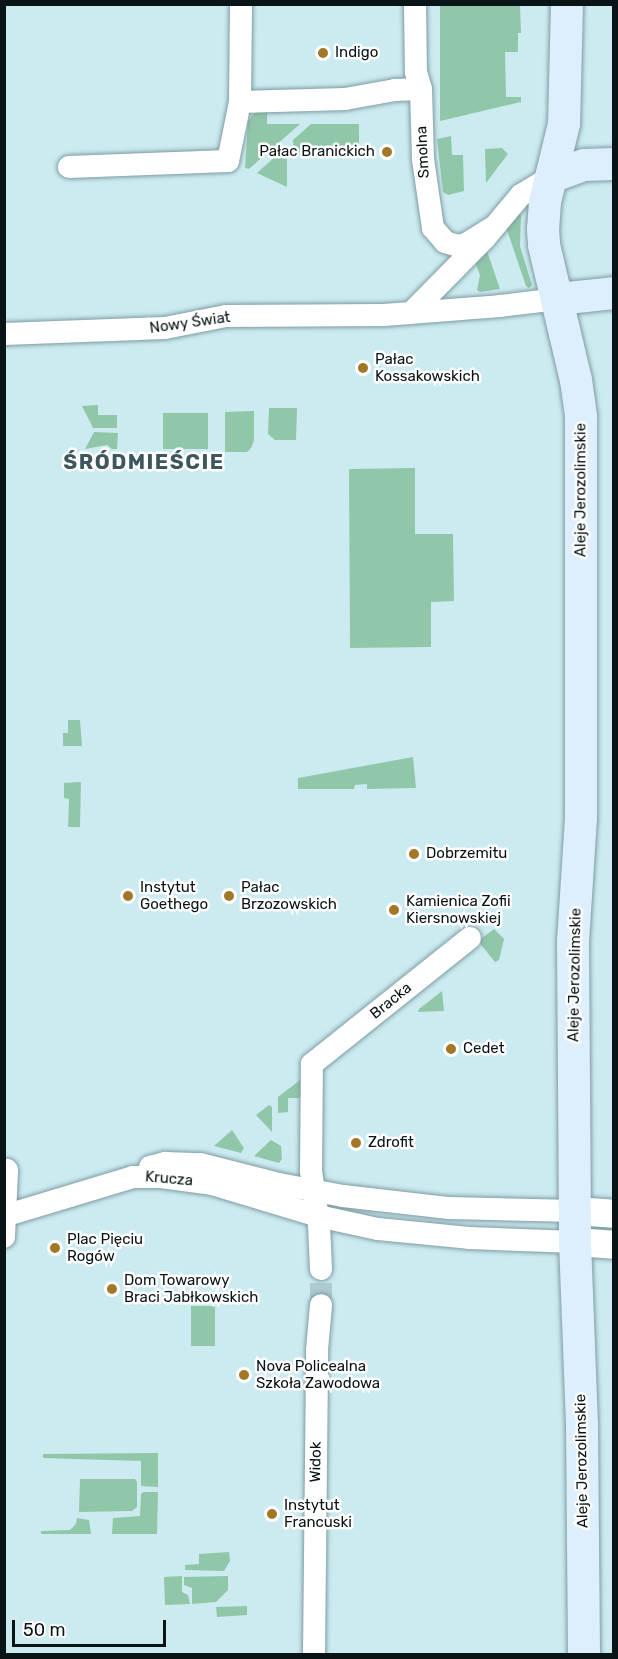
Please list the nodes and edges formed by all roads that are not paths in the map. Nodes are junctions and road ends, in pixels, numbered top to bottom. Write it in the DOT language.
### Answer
graph roads {
  1 [pos="241,4"];
  2 [pos="416,4"];
  3 [pos="567,4"];
  4 [pos="421,89"];
  5 [pos="240,102"];
  6 [pos="614,164"];
  7 [pos="69,167"];
  8 [pos="551,177"];
  9 [pos="493,227"];
  10 [pos="614,293"];
  11 [pos="558,298"];
  12 [pos="412,312"];
  13 [pos="4,334"];
  14 [pos="470,938"];
  15 [pos="7,1170"];
  16 [pos="133,1177"];
  17 [pos="313,1190"];
  18 [pos="575,1211"];
  19 [pos="614,1214"];
  20 [pos="318,1216"];
  21 [pos="5,1223"];
  22 [pos="575,1242"];
  23 [pos="614,1245"];
  24 [pos="321,1269"];
  25 [pos="321,1305"];
  26 [pos="314,1654"];
  27 [pos="584,1654"];
  1 -- 5 [label="street"];
  2 -- 4 [label="street, Smolna"];
  3 -- 8 [label="main road"];
  4 -- 5 [label="street"];
  4 -- 9 [label="street, Smolna"];
  5 -- 7 [label="street"];
  6 -- 8 [label="main road"];
  8 -- 9 [label="street"];
  8 -- 11 [label="main road, Aleje Jerozolimskie"];
  9 -- 12 [label="street"];
  10 -- 11 [label="main road"];
  11 -- 12 [label="street, Nowy Świat"];
  11 -- 18 [label="main road, Aleje Jerozolimskie"];
  12 -- 13 [label="street, Nowy Świat"];
  14 -- 17 [label="street, Bracka"];
  15 -- 21 [label="street"];
  16 -- 17 [label="street, Krucza"];
  16 -- 20 [label="street, Krucza"];
  16 -- 21 [label="street"];
  17 -- 18 [label="street, Krucza"];
  17 -- 20 [label="street"];
  18 -- 19 [label="street, Krucza"];
  18 -- 22 [label="main road, Aleje Jerozolimskie"];
  20 -- 22 [label="street, Krucza"];
  20 -- 24 [label="street"];
  22 -- 23 [label="street, Krucza"];
  22 -- 27 [label="main road, Aleje Jerozolimskie"];
  25 -- 26 [label="street, Widok"];
}
